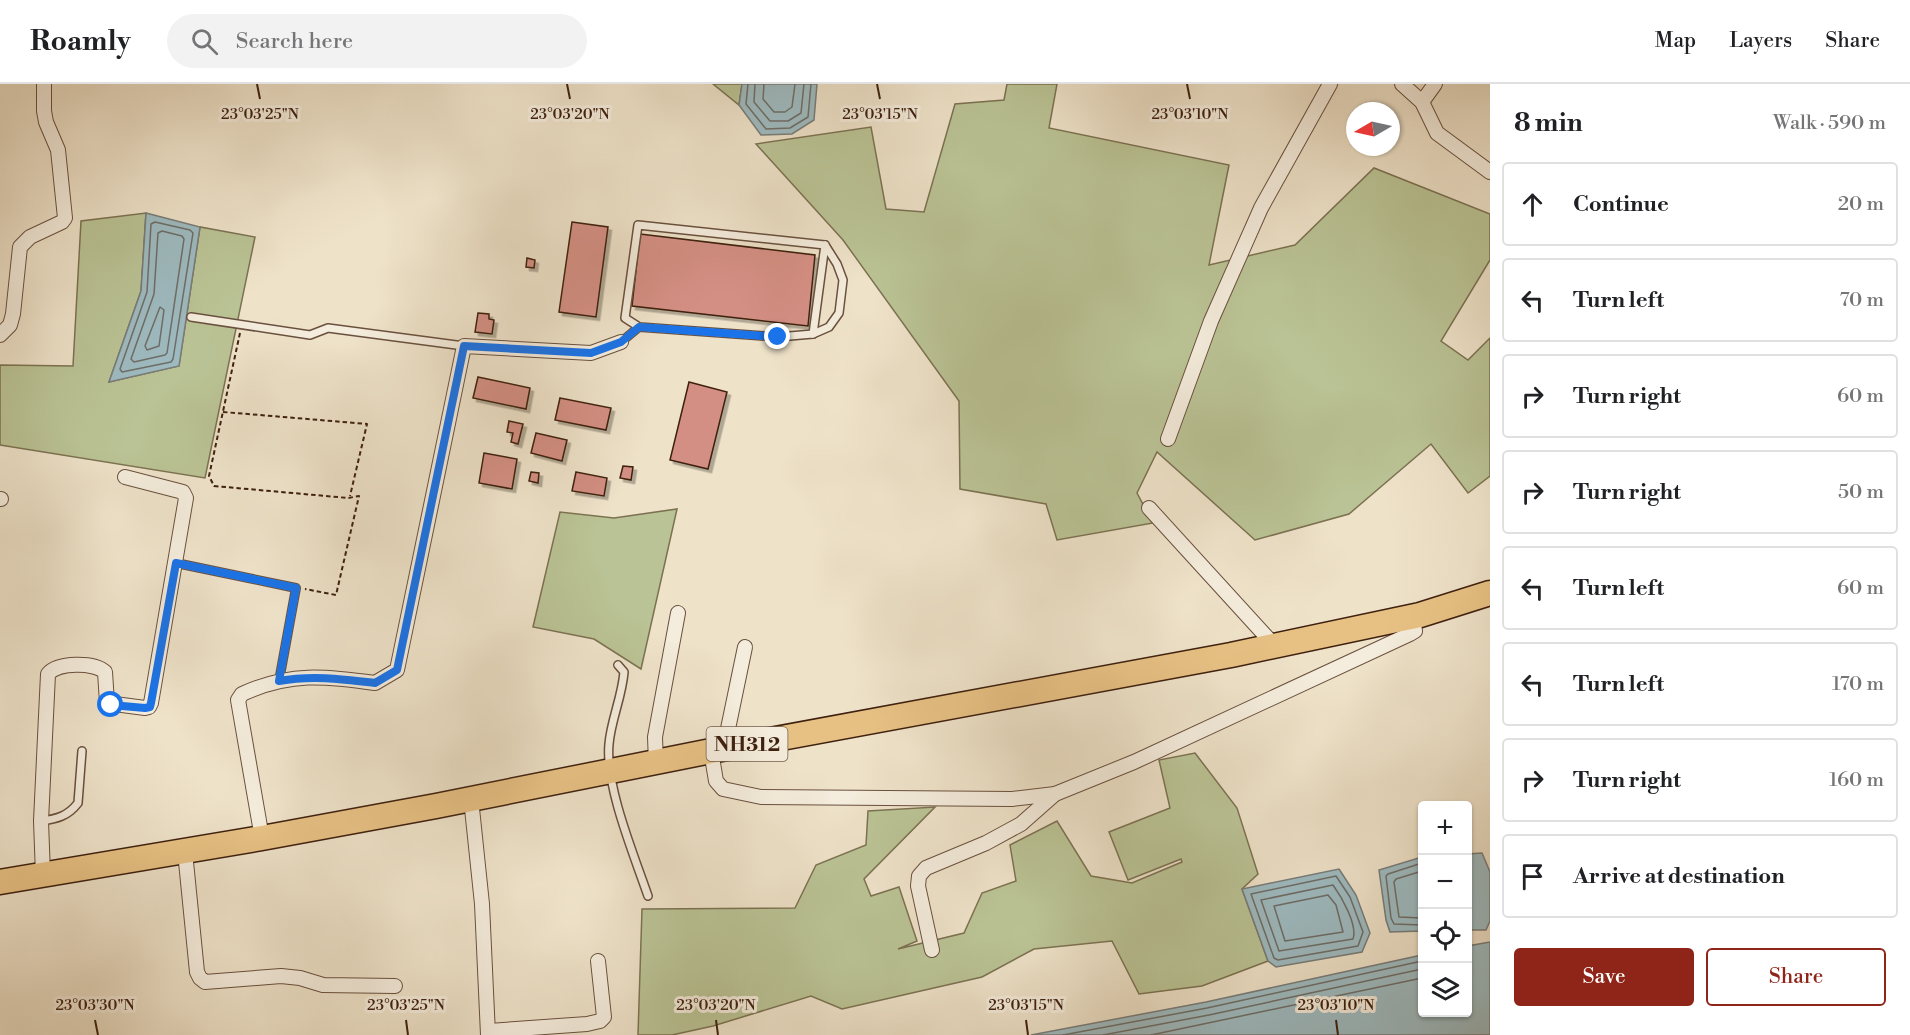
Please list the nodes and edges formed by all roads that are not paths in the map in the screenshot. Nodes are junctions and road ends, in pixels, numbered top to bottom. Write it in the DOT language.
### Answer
graph roads {
  1 [pos="44,84"];
  2 [pos="1330,84"];
  3 [pos="1402,84"];
  4 [pos="1435,84"];
  5 [pos="1422,102"];
  6 [pos="1490,172"];
  7 [pos="825,245"];
  8 [pos="191,317"];
  9 [pos="639,327"];
  10 [pos="0,334"];
  11 [pos="813,334"];
  12 [pos="621,342"];
  13 [pos="464,346"];
  14 [pos="1168,439"];
  15 [pos="125,477"];
  16 [pos="1149,508"];
  17 [pos="176,563"];
  18 [pos="1490,593"];
  19 [pos="678,613"];
  20 [pos="1413,616"];
  21 [pos="1274,645"];
  22 [pos="744,647"];
  23 [pos="618,665"];
  24 [pos="279,681"];
  25 [pos="718,750"];
  26 [pos="82,751"];
  27 [pos="656,763"];
  28 [pos="610,772"];
  29 [pos="1055,794"];
  30 [pos="471,799"];
  31 [pos="41,821"];
  32 [pos="262,838"];
  33 [pos="185,852"];
  34 [pos="43,874"];
  35 [pos="0,882"];
  36 [pos="648,896"];
  37 [pos="932,950"];
  38 [pos="598,961"];
  39 [pos="395,986"];
  40 [pos="488,1033"];
  1 -- 10 [label="street"];
  2 -- 14 [label="street"];
  3 -- 5 [label="street"];
  4 -- 5 [label="street"];
  5 -- 6 [label="street"];
  7 -- 9 [label="lane"];
  7 -- 11 [label="lane"];
  7 -- 11 [label="lane"];
  8 -- 13 [label="lane"];
  9 -- 11 [label="lane"];
  9 -- 12 [label="lane"];
  12 -- 13 [label="street"];
  13 -- 24 [label="street"];
  15 -- 17 [label="street"];
  16 -- 21 [label="street"];
  17 -- 24 [label="lane"];
  17 -- 31 [label="street"];
  18 -- 20 [label="highway, NH312"];
  19 -- 27 [label="street"];
  20 -- 21 [label="highway, NH312"];
  20 -- 29 [label="street"];
  21 -- 25 [label="highway, NH312"];
  22 -- 25 [label="street"];
  23 -- 28 [label="lane"];
  24 -- 32 [label="street"];
  25 -- 27 [label="highway, NH312"];
  25 -- 29 [label="street"];
  26 -- 31 [label="lane"];
  27 -- 28 [label="highway, NH312"];
  28 -- 30 [label="highway, NH312"];
  28 -- 36 [label="lane"];
  29 -- 37 [label="street"];
  30 -- 32 [label="highway, NH312"];
  30 -- 40 [label="street"];
  31 -- 34 [label="street"];
  32 -- 33 [label="highway, NH312"];
  33 -- 34 [label="highway, NH312"];
  33 -- 39 [label="street"];
  34 -- 35 [label="highway, NH312"];
  38 -- 40 [label="street"];
}
